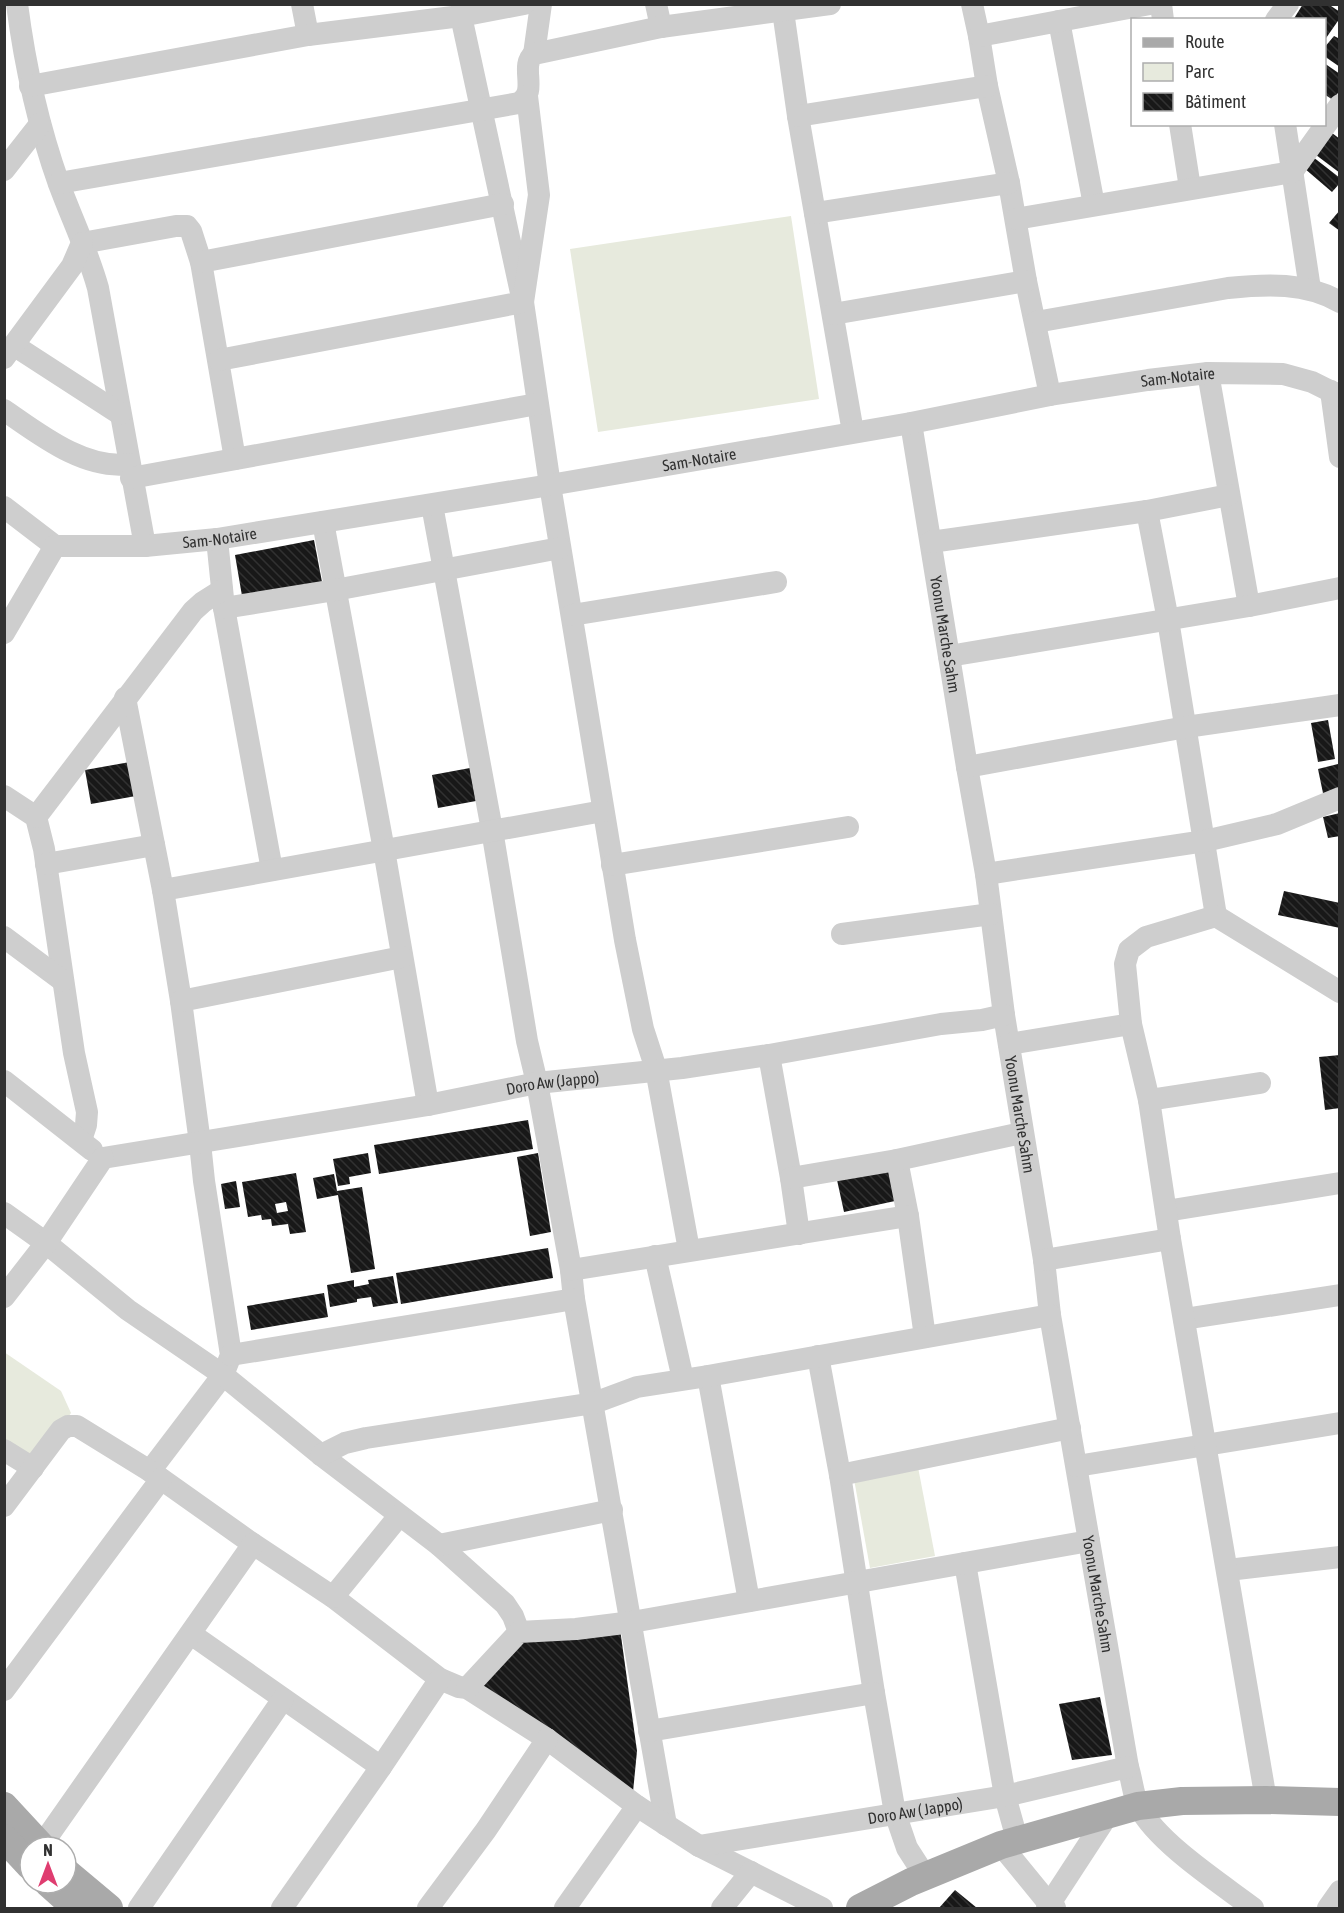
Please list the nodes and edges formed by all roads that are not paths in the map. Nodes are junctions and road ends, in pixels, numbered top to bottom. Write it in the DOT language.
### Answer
graph roads {
  1 [pos="16,4"];
  2 [pos="302,4"];
  3 [pos="524,4"];
  4 [pos="541,4"];
  5 [pos="656,4"];
  6 [pos="830,4"];
  7 [pos="972,4"];
  8 [pos="1150,4"];
  9 [pos="1288,4"];
  10 [pos="758,9"];
  11 [pos="783,11"];
  12 [pos="461,16"];
  13 [pos="1278,18"];
  14 [pos="1059,21"];
  15 [pos="661,27"];
  16 [pos="308,35"];
  17 [pos="979,36"];
  18 [pos="14,53"];
  19 [pos="534,54"];
  20 [pos="30,86"];
  21 [pos="987,86"];
  22 [pos="526,96"];
  23 [pos="1340,105"];
  24 [pos="481,109"];
  25 [pos="798,116"];
  26 [pos="40,123"];
  27 [pos="1326,125"];
  28 [pos="1180,126"];
  29 [pos="1285,126"];
  30 [pos="1325,126"];
  31 [pos="4,170"];
  32 [pos="1292,172"];
  33 [pos="59,183"];
  34 [pos="1009,183"];
  35 [pos="1190,188"];
  36 [pos="503,204"];
  37 [pos="1094,205"];
  38 [pos="815,213"];
  39 [pos="1016,219"];
  40 [pos="82,243"];
  41 [pos="201,262"];
  42 [pos="1026,281"];
  43 [pos="1330,292"];
  44 [pos="523,302"];
  45 [pos="833,314"];
  46 [pos="1036,322"];
  47 [pos="10,352"];
  48 [pos="219,360"];
  49 [pos="1208,373"];
  50 [pos="1050,394"];
  51 [pos="1335,394"];
  52 [pos="537,404"];
  53 [pos="4,410"];
  54 [pos="120,414"];
  55 [pos="911,423"];
  56 [pos="853,432"];
  57 [pos="1340,457"];
  58 [pos="235,459"];
  59 [pos="130,471"];
  60 [pos="550,485"];
  61 [pos="1229,495"];
  62 [pos="432,505"];
  63 [pos="4,507"];
  64 [pos="1147,511"];
  65 [pos="323,522"];
  66 [pos="217,539"];
  67 [pos="931,542"];
  68 [pos="54,546"];
  69 [pos="145,546"];
  70 [pos="560,548"];
  71 [pos="444,570"];
  72 [pos="776,582"];
  73 [pos="1340,588"];
  74 [pos="335,590"];
  75 [pos="223,599"];
  76 [pos="1249,606"];
  77 [pos="572,615"];
  78 [pos="1168,620"];
  79 [pos="4,633"];
  80 [pos="949,656"];
  81 [pos="125,698"];
  82 [pos="1340,705"];
  83 [pos="1186,727"];
  84 [pos="967,767"];
  85 [pos="4,796"];
  86 [pos="1340,798"];
  87 [pos="603,811"];
  88 [pos="36,817"];
  89 [pos="848,827"];
  90 [pos="492,830"];
  91 [pos="1204,841"];
  92 [pos="154,845"];
  93 [pos="384,850"];
  94 [pos="46,864"];
  95 [pos="612,865"];
  96 [pos="272,870"];
  97 [pos="986,874"];
  98 [pos="163,890"];
  99 [pos="991,914"];
  100 [pos="1216,916"];
  101 [pos="842,934"];
  102 [pos="4,937"];
  103 [pos="402,957"];
  104 [pos="63,981"];
  105 [pos="1340,992"];
  106 [pos="181,1000"];
  107 [pos="1004,1015"];
  108 [pos="1131,1024"];
  109 [pos="1009,1044"];
  110 [pos="769,1055"];
  111 [pos="656,1069"];
  112 [pos="4,1081"];
  113 [pos="537,1083"];
  114 [pos="1260,1083"];
  115 [pos="1149,1101"];
  116 [pos="428,1105"];
  117 [pos="1022,1133"];
  118 [pos="81,1140"];
  119 [pos="200,1143"];
  120 [pos="103,1158"];
  121 [pos="897,1160"];
  122 [pos="791,1178"];
  123 [pos="1340,1183"];
  124 [pos="1166,1211"];
  125 [pos="4,1213"];
  126 [pos="909,1216"];
  127 [pos="799,1234"];
  128 [pos="1170,1239"];
  129 [pos="46,1243"];
  130 [pos="689,1250"];
  131 [pos="655,1256"];
  132 [pos="1044,1260"];
  133 [pos="571,1270"];
  134 [pos="1340,1295"];
  135 [pos="4,1297"];
  136 [pos="574,1299"];
  137 [pos="1050,1315"];
  138 [pos="1184,1319"];
  139 [pos="925,1337"];
  140 [pos="818,1356"];
  141 [pos="227,1365"];
  142 [pos="708,1376"];
  143 [pos="683,1380"];
  144 [pos="594,1403"];
  145 [pos="1340,1423"];
  146 [pos="1070,1428"];
  147 [pos="1205,1445"];
  148 [pos="4,1450"];
  149 [pos="321,1455"];
  150 [pos="1077,1466"];
  151 [pos="33,1468"];
  152 [pos="156,1475"];
  153 [pos="840,1475"];
  154 [pos="4,1506"];
  155 [pos="612,1510"];
  156 [pos="399,1516"];
  157 [pos="1089,1541"];
  158 [pos="253,1544"];
  159 [pos="440,1545"];
  160 [pos="1340,1557"];
  161 [pos="965,1563"];
  162 [pos="1228,1570"];
  163 [pos="857,1582"];
  164 [pos="333,1597"];
  165 [pos="749,1601"];
  166 [pos="632,1622"];
  167 [pos="519,1632"];
  168 [pos="191,1634"];
  169 [pos="440,1679"];
  170 [pos="467,1688"];
  171 [pos="4,1690"];
  172 [pos="874,1693"];
  173 [pos="284,1699"];
  174 [pos="649,1731"];
  175 [pos="548,1739"];
  176 [pos="381,1767"];
  177 [pos="1128,1767"];
  178 [pos="1005,1796"];
  179 [pos="1266,1800"];
  180 [pos="1340,1802"];
  181 [pos="4,1806"];
  182 [pos="637,1806"];
  183 [pos="1138,1806"];
  184 [pos="895,1813"];
  185 [pos="1109,1813"];
  186 [pos="666,1825"];
  187 [pos="38,1835"];
  188 [pos="18,1839"];
  189 [pos="1009,1842"];
  190 [pos="699,1846"];
  191 [pos="751,1872"];
  192 [pos="925,1876"];
  193 [pos="78,1882"];
  194 [pos="1340,1892"];
  195 [pos="61,1895"];
  196 [pos="870,1906"];
  197 [pos="1051,1907"];
  198 [pos="76,1908"];
  199 [pos="109,1908"];
  200 [pos="138,1908"];
  201 [pos="282,1908"];
  202 [pos="428,1908"];
  203 [pos="565,1908"];
  204 [pos="722,1908"];
  205 [pos="822,1908"];
  206 [pos="1253,1908"];
  207 [pos="1328,1908"];
  1 -- 18 [label="street"];
  2 -- 16 [label="street"];
  3 -- 12 [label="street"];
  4 -- 19 [label="street"];
  5 -- 15 [label="street"];
  6 -- 11 [label="street"];
  7 -- 17 [label="street"];
  8 -- 14 [label="street"];
  9 -- 13 [label="street"];
  10 -- 11 [label="street"];
  10 -- 15 [label="street"];
  11 -- 25 [label="street"];
  12 -- 16 [label="street"];
  12 -- 24 [label="street"];
  14 -- 17 [label="street"];
  14 -- 37 [label="street"];
  15 -- 19 [label="street"];
  16 -- 20 [label="street"];
  17 -- 21 [label="street"];
  18 -- 20 [label="street"];
  19 -- 22 [label="street"];
  20 -- 26 [label="street"];
  21 -- 25 [label="street"];
  21 -- 34 [label="street"];
  22 -- 24 [label="street"];
  22 -- 44 [label="street"];
  23 -- 27 [label="street"];
  24 -- 33 [label="street"];
  24 -- 36 [label="street"];
  25 -- 38 [label="street"];
  26 -- 31 [label="street"];
  26 -- 33 [label="street"];
  28 -- 35 [label="street"];
  29 -- 32 [label="street"];
  30 -- 32 [label="street"];
  32 -- 35 [label="street"];
  32 -- 43 [label="street"];
  33 -- 40 [label="street"];
  34 -- 38 [label="street"];
  34 -- 39 [label="street"];
  35 -- 37 [label="street"];
  36 -- 41 [label="street"];
  36 -- 44 [label="street"];
  37 -- 39 [label="street"];
  38 -- 45 [label="street"];
  39 -- 42 [label="street"];
  40 -- 41 [label="street"];
  40 -- 47 [label="street"];
  40 -- 54 [label="street"];
  41 -- 48 [label="street"];
  42 -- 45 [label="street"];
  42 -- 46 [label="street"];
  43 -- 46 [label="street"];
  44 -- 48 [label="street"];
  44 -- 52 [label="street"];
  45 -- 56 [label="street"];
  46 -- 50 [label="street"];
  47 -- 54 [label="street"];
  48 -- 58 [label="street"];
  49 -- 50 [label="street, Sam-Notaire"];
  49 -- 51 [label="street, Sam-Notaire"];
  49 -- 61 [label="street"];
  50 -- 55 [label="street, Sam-Notaire"];
  51 -- 57 [label="street"];
  52 -- 58 [label="street"];
  52 -- 60 [label="street"];
  53 -- 59 [label="street"];
  54 -- 59 [label="street"];
  55 -- 56 [label="street, Sam-Notaire"];
  55 -- 67 [label="street, Yoonu Marche Sahm"];
  56 -- 60 [label="street, Sam-Notaire"];
  58 -- 59 [label="street"];
  59 -- 69 [label="street"];
  60 -- 62 [label="street, Sam-Notaire"];
  60 -- 70 [label="street"];
  61 -- 64 [label="street"];
  61 -- 76 [label="street"];
  62 -- 65 [label="street, Sam-Notaire"];
  62 -- 71 [label="street"];
  63 -- 68 [label="street"];
  64 -- 67 [label="street"];
  64 -- 78 [label="street"];
  65 -- 66 [label="street, Sam-Notaire"];
  65 -- 74 [label="street"];
  66 -- 69 [label="street, Sam-Notaire"];
  66 -- 75 [label="street"];
  67 -- 80 [label="street, Yoonu Marche Sahm"];
  68 -- 69 [label="street, Sam-Notaire"];
  68 -- 79 [label="street"];
  70 -- 71 [label="street"];
  70 -- 77 [label="street"];
  71 -- 74 [label="street"];
  71 -- 90 [label="street"];
  72 -- 77 [label="street"];
  73 -- 76 [label="street"];
  74 -- 75 [label="street"];
  74 -- 93 [label="street"];
  75 -- 81 [label="street"];
  75 -- 96 [label="street"];
  76 -- 78 [label="street"];
  77 -- 87 [label="street"];
  78 -- 80 [label="street"];
  78 -- 83 [label="street"];
  80 -- 84 [label="street, Yoonu Marche Sahm"];
  81 -- 88 [label="street"];
  81 -- 92 [label="street"];
  82 -- 83 [label="street"];
  83 -- 84 [label="street"];
  83 -- 91 [label="street"];
  84 -- 97 [label="street, Yoonu Marche Sahm"];
  85 -- 88 [label="street"];
  86 -- 91 [label="street"];
  87 -- 90 [label="street"];
  87 -- 95 [label="street"];
  88 -- 94 [label="street"];
  89 -- 95 [label="street"];
  90 -- 93 [label="street"];
  90 -- 113 [label="street"];
  91 -- 97 [label="street"];
  91 -- 100 [label="street"];
  92 -- 94 [label="street"];
  92 -- 98 [label="street"];
  93 -- 96 [label="street"];
  93 -- 103 [label="street"];
  94 -- 104 [label="street"];
  95 -- 111 [label="street"];
  96 -- 98 [label="street"];
  97 -- 99 [label="street, Yoonu Marche Sahm"];
  98 -- 106 [label="street"];
  99 -- 101 [label="street"];
  99 -- 107 [label="street, Yoonu Marche Sahm"];
  100 -- 105 [label="street"];
  100 -- 108 [label="street"];
  102 -- 104 [label="street"];
  103 -- 106 [label="street"];
  103 -- 116 [label="street"];
  104 -- 118 [label="street"];
  106 -- 119 [label="street"];
  107 -- 109 [label="street, Yoonu Marche Sahm"];
  107 -- 110 [label="street, Doro Aw (Jappo)"];
  108 -- 109 [label="street"];
  108 -- 115 [label="street"];
  109 -- 117 [label="street, Yoonu Marche Sahm"];
  110 -- 111 [label="street, Doro Aw (Jappo)"];
  110 -- 122 [label="street"];
  111 -- 113 [label="street, Doro Aw (Jappo)"];
  111 -- 130 [label="street"];
  112 -- 118 [label="street"];
  113 -- 116 [label="street, Doro Aw (Jappo)"];
  113 -- 133 [label="street"];
  114 -- 115 [label="street"];
  115 -- 124 [label="street"];
  116 -- 119 [label="street, Doro Aw (Jappo)"];
  117 -- 121 [label="street"];
  117 -- 132 [label="street, Yoonu Marche Sahm"];
  118 -- 120 [label="street"];
  119 -- 120 [label="street, Doro Aw (Jappo)"];
  119 -- 141 [label="street"];
  120 -- 129 [label="street"];
  121 -- 122 [label="street"];
  121 -- 126 [label="street"];
  122 -- 127 [label="street"];
  123 -- 124 [label="street"];
  124 -- 128 [label="street"];
  125 -- 129 [label="street"];
  126 -- 127 [label="street"];
  126 -- 139 [label="street"];
  127 -- 130 [label="street"];
  128 -- 132 [label="street"];
  128 -- 138 [label="street"];
  129 -- 135 [label="street"];
  129 -- 141 [label="street"];
  130 -- 131 [label="street"];
  131 -- 133 [label="street"];
  131 -- 143 [label="street"];
  132 -- 137 [label="street, Yoonu Marche Sahm"];
  133 -- 136 [label="street"];
  134 -- 138 [label="street"];
  136 -- 141 [label="street"];
  136 -- 144 [label="street"];
  137 -- 139 [label="street"];
  137 -- 146 [label="street, Yoonu Marche Sahm"];
  138 -- 147 [label="street"];
  139 -- 140 [label="street"];
  140 -- 142 [label="street"];
  140 -- 153 [label="street"];
  141 -- 149 [label="street"];
  141 -- 152 [label="street"];
  142 -- 143 [label="street"];
  142 -- 165 [label="street"];
  143 -- 144 [label="street"];
  144 -- 149 [label="street"];
  144 -- 155 [label="street"];
  145 -- 147 [label="street"];
  146 -- 150 [label="street, Yoonu Marche Sahm"];
  146 -- 153 [label="street"];
  147 -- 150 [label="street"];
  147 -- 162 [label="street"];
  148 -- 151 [label="street"];
  149 -- 156 [label="street"];
  150 -- 157 [label="street, Yoonu Marche Sahm"];
  151 -- 152 [label="street"];
  151 -- 154 [label="street"];
  152 -- 158 [label="street"];
  152 -- 171 [label="street"];
  153 -- 163 [label="street"];
  155 -- 159 [label="street"];
  155 -- 166 [label="street"];
  156 -- 159 [label="street"];
  156 -- 164 [label="street"];
  157 -- 161 [label="street"];
  157 -- 177 [label="street, Yoonu Marche Sahm"];
  158 -- 164 [label="street"];
  158 -- 168 [label="street"];
  159 -- 167 [label="street"];
  160 -- 162 [label="street"];
  161 -- 163 [label="street"];
  161 -- 178 [label="street"];
  162 -- 179 [label="street"];
  163 -- 165 [label="street"];
  163 -- 172 [label="street"];
  164 -- 169 [label="street"];
  165 -- 166 [label="street"];
  166 -- 167 [label="street"];
  166 -- 174 [label="street"];
  167 -- 170 [label="street"];
  168 -- 173 [label="street"];
  168 -- 187 [label="street"];
  169 -- 170 [label="street"];
  169 -- 176 [label="street"];
  170 -- 175 [label="street"];
  172 -- 174 [label="street"];
  172 -- 184 [label="street"];
  173 -- 176 [label="street"];
  173 -- 200 [label="street"];
  174 -- 186 [label="street"];
  175 -- 182 [label="street"];
  175 -- 202 [label="street"];
  176 -- 201 [label="street"];
  177 -- 178 [label="street, Doro Aw ( Jappo)"];
  177 -- 183 [label="street, Yoonu Marche Sahm"];
  178 -- 184 [label="street, Doro Aw ( Jappo)"];
  178 -- 189 [label="street"];
  179 -- 180 [label="main road"];
  179 -- 183 [label="main road"];
  181 -- 188 [label="main road"];
  182 -- 186 [label="street"];
  182 -- 203 [label="street"];
  183 -- 185 [label="main road"];
  183 -- 206 [label="street"];
  184 -- 190 [label="street, Doro Aw ( Jappo)"];
  184 -- 192 [label="street"];
  185 -- 189 [label="main road"];
  185 -- 197 [label="street"];
  186 -- 190 [label="street"];
  189 -- 192 [label="main road"];
  189 -- 197 [label="street"];
  190 -- 191 [label="street"];
  191 -- 204 [label="street"];
  191 -- 205 [label="street"];
  192 -- 196 [label="main road"];
  193 -- 199 [label="main road"];
  194 -- 207 [label="street"];
  195 -- 198 [label="main road"];
}
